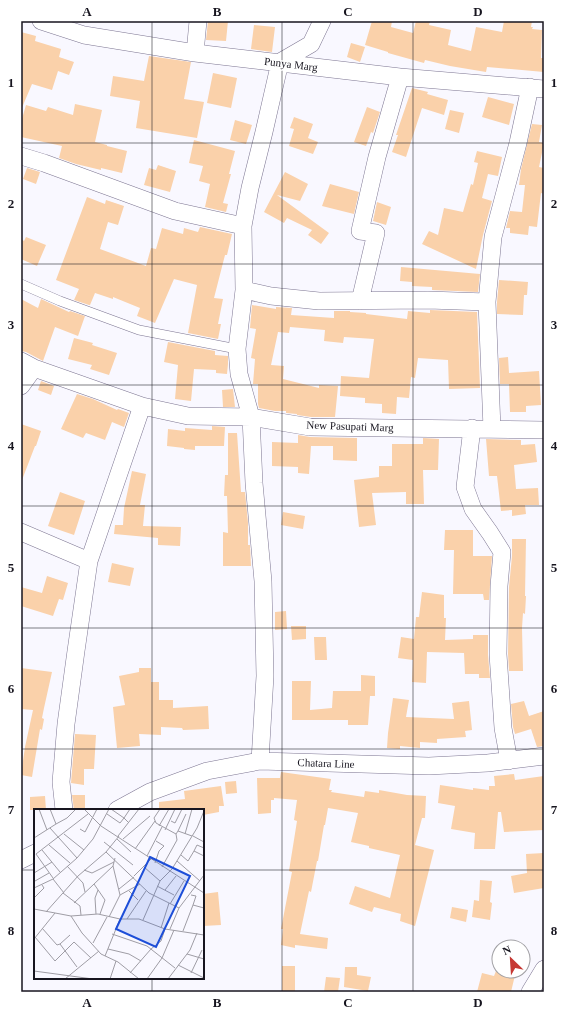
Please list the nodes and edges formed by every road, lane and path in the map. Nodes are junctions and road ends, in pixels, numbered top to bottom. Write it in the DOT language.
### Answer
graph roads {
  1 [pos="42,21"];
  2 [pos="198,21"];
  3 [pos="322,21"];
  4 [pos="84,28"];
  5 [pos="195,52"];
  6 [pos="280,62"];
  7 [pos="400,77"];
  8 [pos="537,88"];
  9 [pos="21,156"];
  10 [pos="243,226"];
  11 [pos="21,284"];
  12 [pos="244,290"];
  13 [pos="360,301"];
  14 [pos="487,302"];
  15 [pos="237,349"];
  16 [pos="28,365"];
  17 [pos="21,386"];
  18 [pos="142,406"];
  19 [pos="251,417"];
  20 [pos="472,428"];
  21 [pos="492,428"];
  22 [pos="544,430"];
  23 [pos="21,532"];
  24 [pos="90,561"];
  25 [pos="544,756"];
  26 [pos="260,761"];
  27 [pos="509,761"];
  28 [pos="64,809"];
  29 [pos="119,809"];
  30 [pos="34,854"];
  31 [pos="21,860"];
  32 [pos="544,969"];
  33 [pos="530,992"];
  1 -- 4 [label="street, Punya Marg"];
  2 -- 5 [label="street"];
  3 -- 6 [label="street"];
  4 -- 5 [label="street, Punya Marg"];
  5 -- 6 [label="street, Punya Marg"];
  6 -- 7 [label="street, Punya Marg"];
  6 -- 10 [label="street"];
  7 -- 8 [label="street, Punya Marg"];
  7 -- 13 [label="street"];
  8 -- 14 [label="street"];
  9 -- 10 [label="street"];
  10 -- 12 [label="street"];
  11 -- 15 [label="lane"];
  12 -- 13 [label="street"];
  12 -- 15 [label="street"];
  13 -- 14 [label="street"];
  14 -- 21 [label="street"];
  15 -- 19 [label="street"];
  16 -- 17 [label="street"];
  16 -- 18 [label="street, New Pasupati Marg"];
  18 -- 19 [label="street, New Pasupati Marg"];
  18 -- 24 [label="street"];
  19 -- 20 [label="street, New Pasupati Marg"];
  19 -- 26 [label="street"];
  20 -- 21 [label="street, New Pasupati Marg"];
  20 -- 27 [label="street"];
  21 -- 22 [label="street, New Pasupati Marg"];
  23 -- 24 [label="street"];
  24 -- 28 [label="street"];
  25 -- 27 [label="street, Chatara Line"];
  26 -- 27 [label="street, Chatara Line"];
  26 -- 29 [label="street, Chatara Line"];
  30 -- 31 [label="street"];
  32 -- 33 [label="street"];
}
